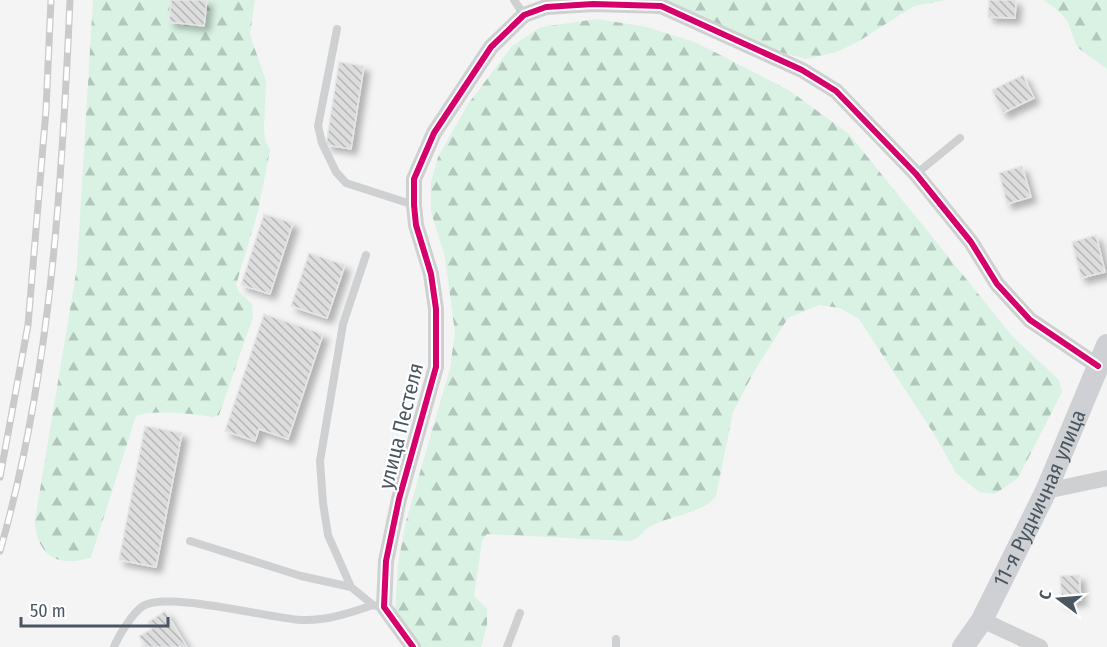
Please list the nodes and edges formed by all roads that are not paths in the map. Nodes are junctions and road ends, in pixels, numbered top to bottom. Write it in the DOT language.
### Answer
graph roads {
  1 [pos="514,0"];
  2 [pos="655,3"];
  3 [pos="524,15"];
  4 [pos="337,29"];
  5 [pos="960,138"];
  6 [pos="916,174"];
  7 [pos="414,205"];
  8 [pos="366,255"];
  9 [pos="1107,345"];
  10 [pos="1098,366"];
  11 [pos="1107,478"];
  12 [pos="1046,491"];
  13 [pos="190,541"];
  14 [pos="351,587"];
  15 [pos="378,606"];
  16 [pos="520,613"];
  17 [pos="982,620"];
  18 [pos="114,647"];
  19 [pos="413,647"];
  20 [pos="507,647"];
  21 [pos="963,647"];
  22 [pos="1040,647"];
  1 -- 3 [label="lane"];
  2 -- 3 [label="street"];
  2 -- 6 [label="street"];
  3 -- 7 [label="street, улица Пестеля"];
  4 -- 7 [label="lane"];
  5 -- 6 [label="lane"];
  6 -- 10 [label="street"];
  7 -- 15 [label="street, улица Пестеля"];
  8 -- 14 [label="lane"];
  9 -- 10 [label="main road, 11-я Рудничная улица"];
  10 -- 12 [label="main road, 11-я Рудничная улица"];
  11 -- 12 [label="street"];
  12 -- 17 [label="main road, 11-я Рудничная улица"];
  13 -- 14 [label="lane"];
  14 -- 15 [label="lane"];
  15 -- 18 [label="lane"];
  15 -- 19 [label="street"];
  16 -- 20 [label="lane"];
  17 -- 21 [label="main road, 11-я Рудничная улица"];
  17 -- 22 [label="street"];
}
